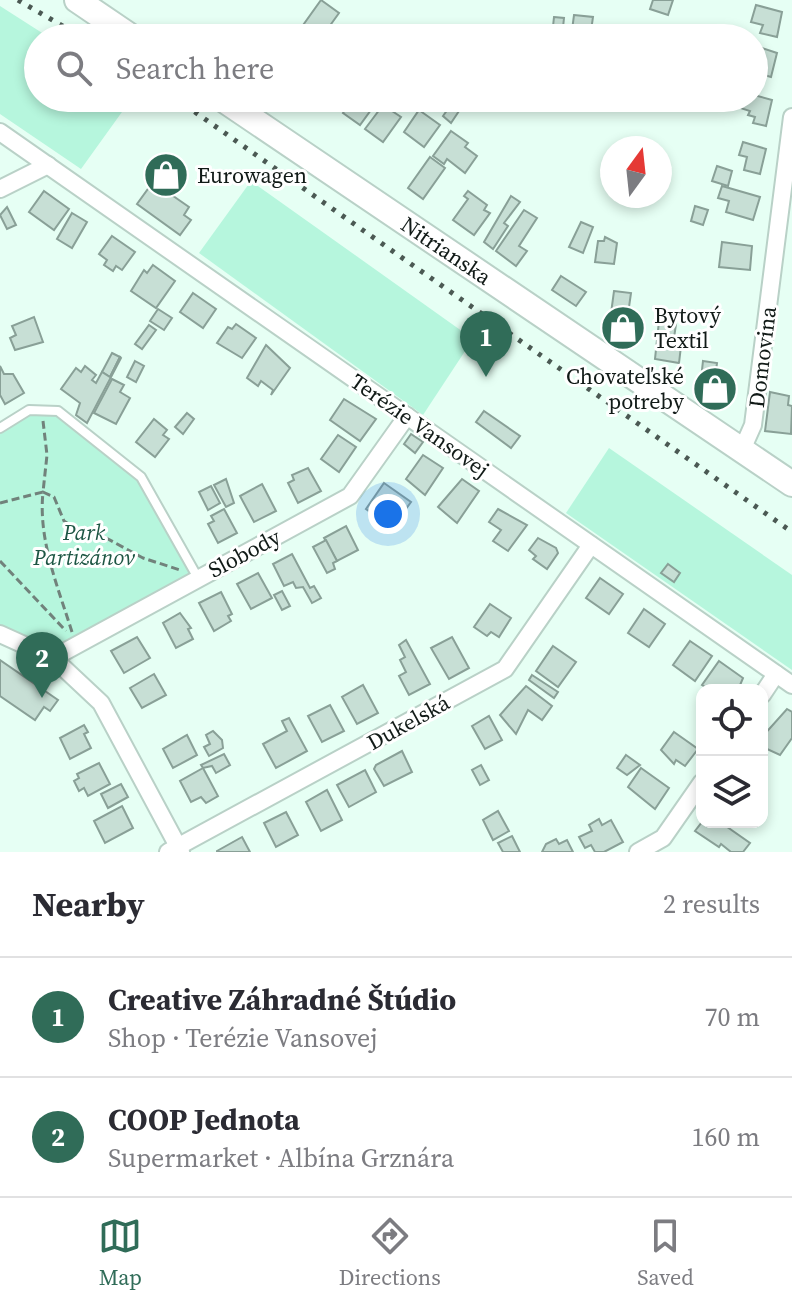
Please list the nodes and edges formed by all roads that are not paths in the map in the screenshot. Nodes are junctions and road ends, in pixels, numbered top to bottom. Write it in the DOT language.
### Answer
graph roads {
  1 [pos="77,0"];
  2 [pos="112,24"];
  3 [pos="242,112"];
  4 [pos="792,117"];
  5 [pos="0,132"];
  6 [pos="48,165"];
  7 [pos="0,189"];
  8 [pos="407,416"];
  9 [pos="0,428"];
  10 [pos="741,452"];
  11 [pos="792,484"];
  12 [pos="591,545"];
  13 [pos="198,578"];
  14 [pos="0,634"];
  15 [pos="53,658"];
  16 [pos="776,674"];
  17 [pos="792,685"];
  18 [pos="768,686"];
  19 [pos="696,791"];
  20 [pos="176,850"];
  21 [pos="638,852"];
  1 -- 2 [label="main road"];
  3 -- 10 [label="main road, Nitrianska"];
  4 -- 10 [label="street, Domovina"];
  5 -- 6 [label="street, Terézie Vansovej"];
  6 -- 7 [label="street"];
  6 -- 8 [label="street, Terézie Vansovej"];
  8 -- 12 [label="street, Terézie Vansovej"];
  8 -- 13 [label="street, Slobody"];
  9 -- 13 [label="lane"];
  10 -- 11 [label="main road, Nitrianska"];
  12 -- 16 [label="street, Terézie Vansovej"];
  12 -- 20 [label="street, Dukelská"];
  13 -- 15 [label="street, Slobody"];
  14 -- 15 [label="street"];
  15 -- 20 [label="street"];
  16 -- 17 [label="street, Terézie Vansovej"];
  16 -- 18 [label="street"];
  19 -- 21 [label="street"];
}
